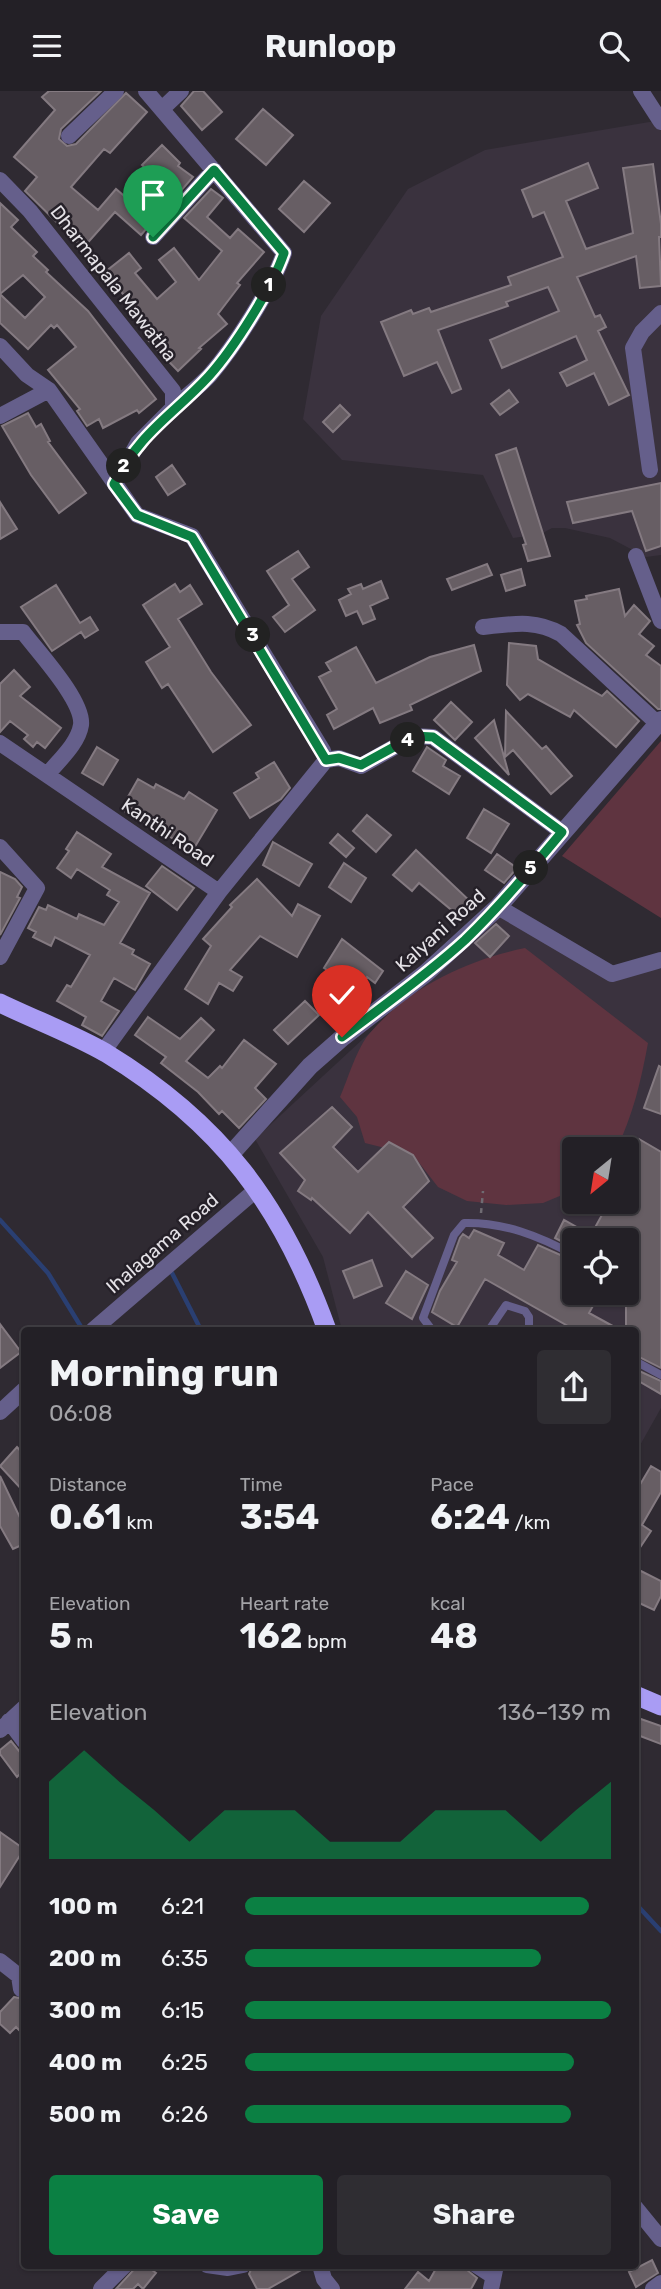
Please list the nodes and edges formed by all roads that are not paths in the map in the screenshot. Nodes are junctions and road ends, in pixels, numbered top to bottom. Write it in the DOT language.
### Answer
graph roads {
  1 [pos="116,91"];
  2 [pos="146,91"];
  3 [pos="181,91"];
  4 [pos="641,91"];
  5 [pos="162,109"];
  6 [pos="661,122"];
  7 [pos="69,136"];
  8 [pos="214,170"];
  9 [pos="0,180"];
  10 [pos="153,237"];
  11 [pos="661,313"];
  12 [pos="0,347"];
  13 [pos="49,390"];
  14 [pos="173,408"];
  15 [pos="0,417"];
  16 [pos="650,470"];
  17 [pos="114,484"];
  18 [pos="636,556"];
  19 [pos="661,621"];
  20 [pos="483,627"];
  21 [pos="0,632"];
  22 [pos="659,722"];
  23 [pos="0,743"];
  24 [pos="326,760"];
  25 [pos="47,775"];
  26 [pos="562,832"];
  27 [pos="0,847"];
  28 [pos="219,893"];
  29 [pos="498,907"];
  30 [pos="0,957"];
  31 [pos="661,960"];
  32 [pos="0,1004"];
  33 [pos="103,1052"];
  34 [pos="230,1154"];
  35 [pos="257,1188"];
  36 [pos="562,1249"];
  37 [pos="96,1327"];
  38 [pos="326,1327"];
  39 [pos="430,1327"];
  40 [pos="491,1327"];
  41 [pos="530,1327"];
  42 [pos="639,1363"];
  43 [pos="661,1375"];
  44 [pos="21,1393"];
  45 [pos="0,1412"];
  46 [pos="639,1697"];
  47 [pos="661,1706"];
  48 [pos="21,1712"];
  49 [pos="4,1726"];
  50 [pos="21,1739"];
  51 [pos="0,1961"];
  52 [pos="21,1985"];
  53 [pos="639,2212"];
  54 [pos="661,2239"];
  55 [pos="121,2269"];
  56 [pos="321,2269"];
  57 [pos="661,2283"];
  58 [pos="101,2289"];
  59 [pos="332,2289"];
  60 [pos="653,2289"];
  1 -- 7 [label="street"];
  2 -- 5 [label="street"];
  3 -- 5 [label="street"];
  4 -- 6 [label="street"];
  5 -- 8 [label="street"];
  8 -- 10 [label="street"];
  8 -- 14 [label="street"];
  9 -- 14 [label="street, Dharmapala Mawatha"];
  11 -- 16 [label="street"];
  12 -- 13 [label="street"];
  13 -- 15 [label="street"];
  13 -- 17 [label="street"];
  14 -- 17 [label="street"];
  17 -- 24 [label="street"];
  18 -- 19 [label="street"];
  20 -- 22 [label="street"];
  21 -- 25 [label="street"];
  22 -- 26 [label="street, Kalyani Road"];
  23 -- 25 [label="street, Kanthi Road"];
  24 -- 26 [label="street"];
  24 -- 28 [label="street"];
  25 -- 28 [label="street, Kanthi Road"];
  26 -- 29 [label="street, Kalyani Road"];
  27 -- 30 [label="street"];
  28 -- 33 [label="street, Kanthi Road"];
  29 -- 31 [label="street"];
  29 -- 34 [label="street, Kalyani Road"];
  32 -- 33 [label="highway"];
  33 -- 34 [label="highway"];
  34 -- 35 [label="highway"];
  35 -- 37 [label="street, Ihalagama Road"];
  35 -- 38 [label="highway"];
  36 -- 39 [label="lane"];
  40 -- 41 [label="lane"];
  42 -- 43 [label="lane"];
  44 -- 45 [label="street"];
  46 -- 47 [label="highway"];
  48 -- 49 [label="street"];
  49 -- 50 [label="street"];
  51 -- 52 [label="street"];
  53 -- 54 [label="street"];
  55 -- 58 [label="street"];
  56 -- 59 [label="street"];
  57 -- 60 [label="street"];
}
